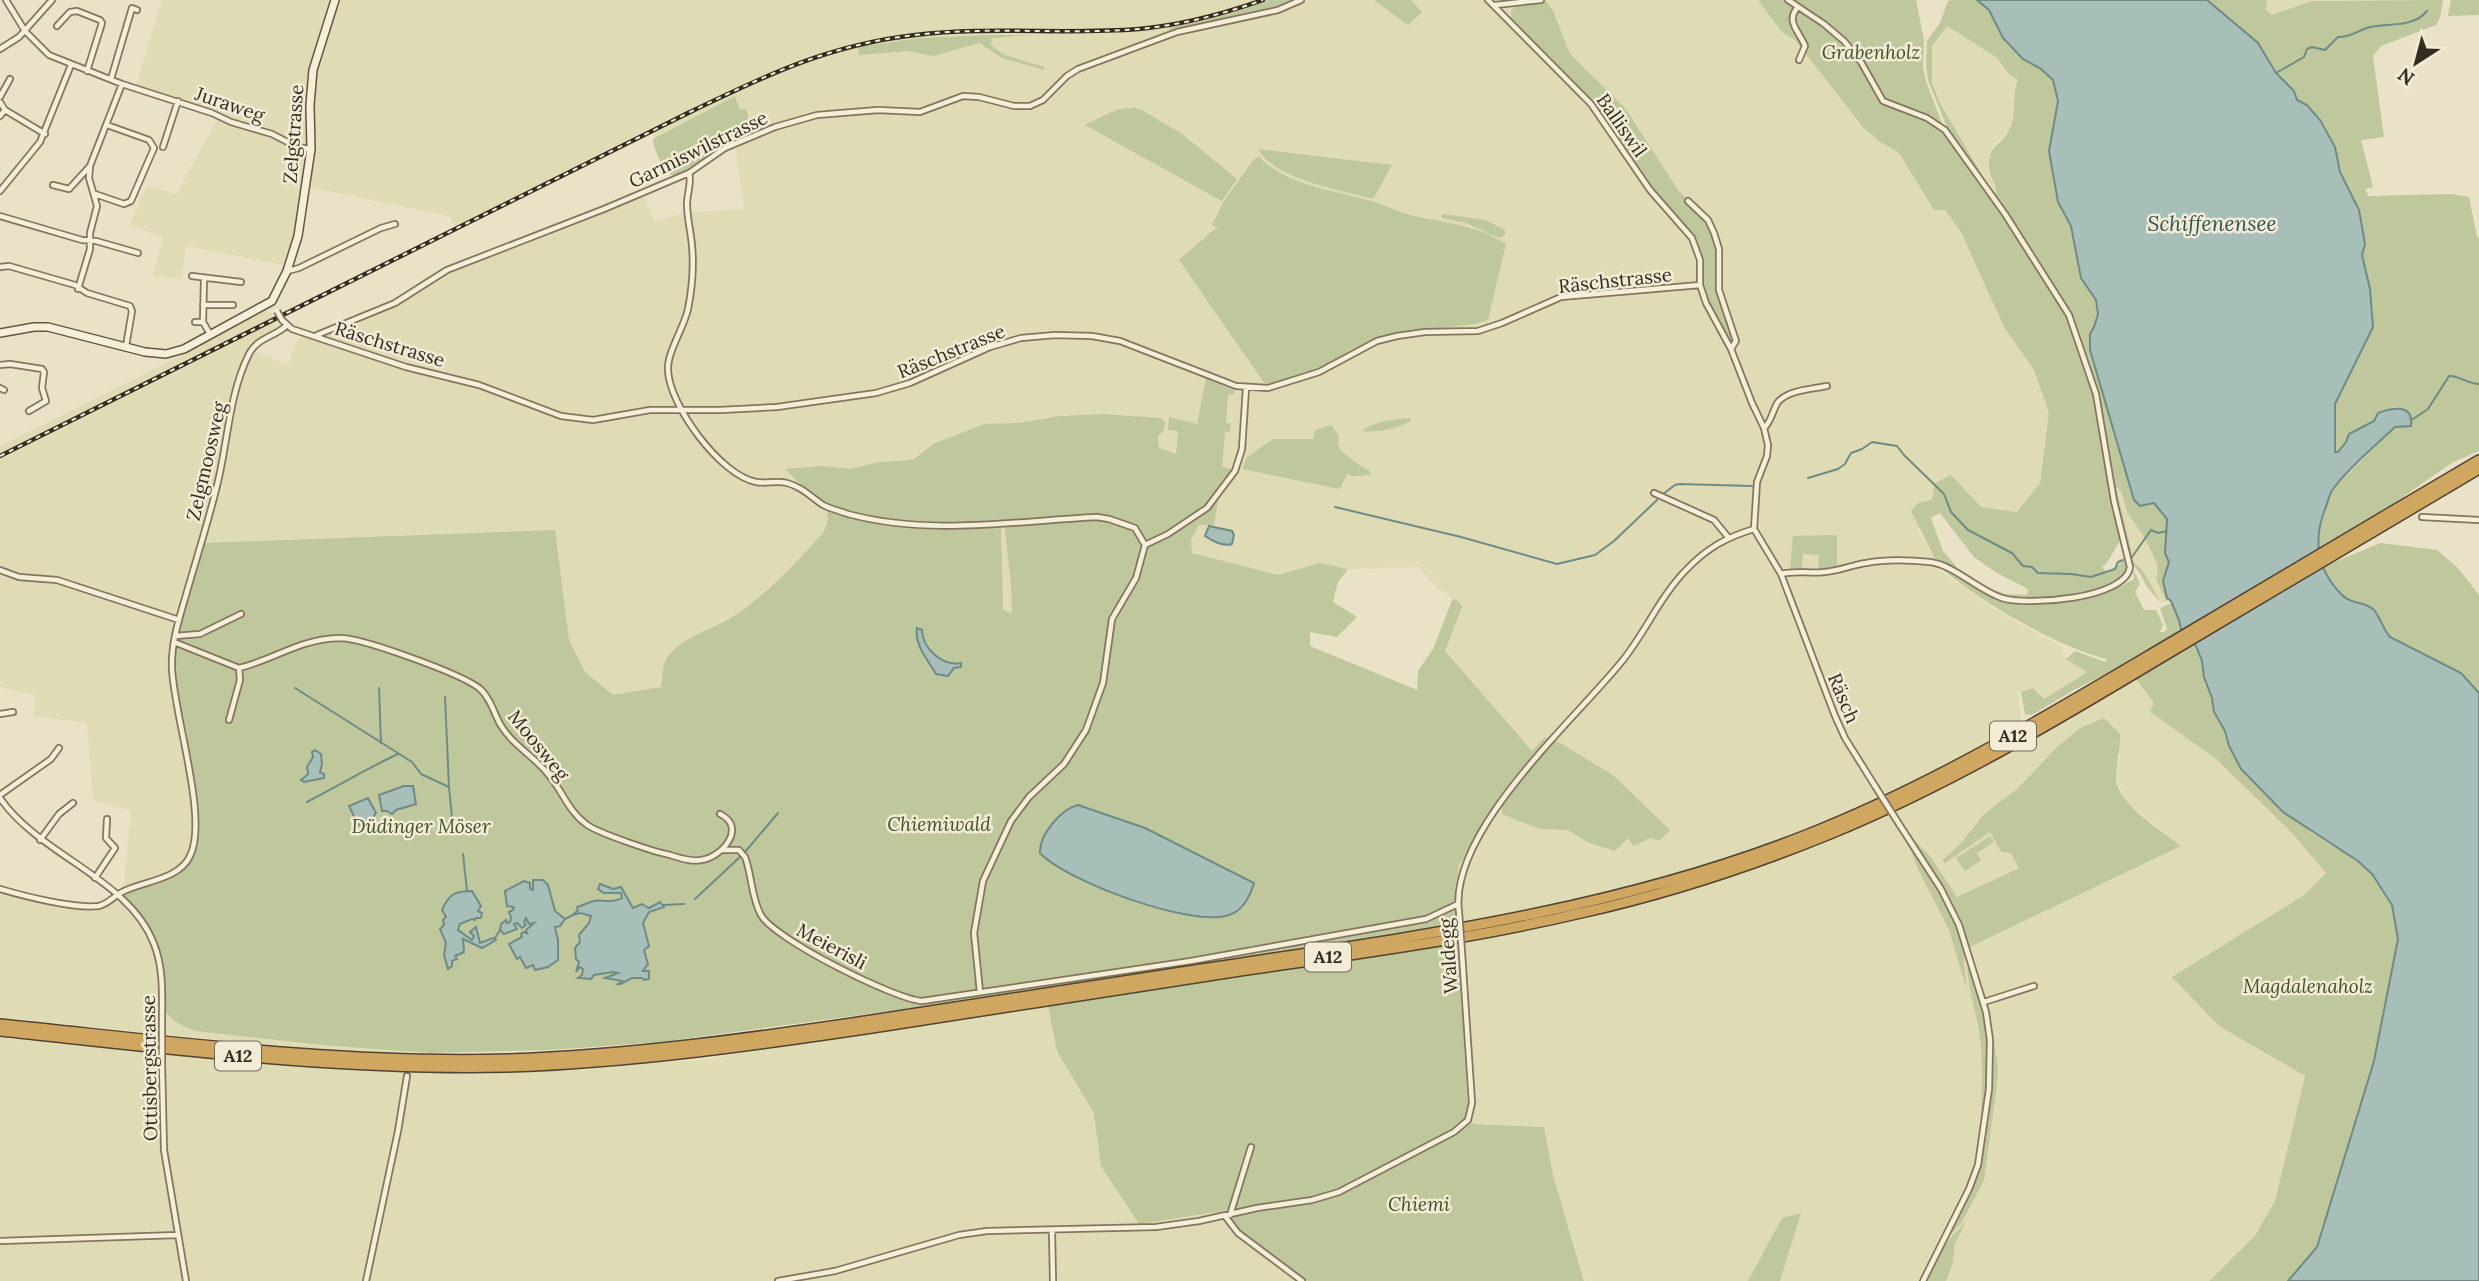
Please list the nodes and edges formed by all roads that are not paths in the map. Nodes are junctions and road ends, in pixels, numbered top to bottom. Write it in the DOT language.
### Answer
graph roads {
  1 [pos="6,0"];
  2 [pos="52,0"];
  3 [pos="335,0"];
  4 [pos="1301,0"];
  5 [pos="1488,0"];
  6 [pos="1541,0"];
  7 [pos="1788,0"];
  8 [pos="0,4"];
  9 [pos="1514,4"];
  10 [pos="1494,5"];
  11 [pos="1798,7"];
  12 [pos="132,8"];
  13 [pos="1507,17"];
  14 [pos="57,26"];
  15 [pos="25,31"];
  16 [pos="0,49"];
  17 [pos="1799,60"];
  18 [pos="71,65"];
  19 [pos="87,71"];
  20 [pos="10,79"];
  21 [pos="111,79"];
  22 [pos="122,83"];
  23 [pos="0,97"];
  24 [pos="0,102"];
  25 [pos="178,102"];
  26 [pos="5,110"];
  27 [pos="0,116"];
  28 [pos="107,125"];
  29 [pos="45,134"];
  30 [pos="163,147"];
  31 [pos="311,149"];
  32 [pos="90,166"];
  33 [pos="689,173"];
  34 [pos="53,185"];
  35 [pos="0,191"];
  36 [pos="95,196"];
  37 [pos="1688,201"];
  38 [pos="0,216"];
  39 [pos="395,225"];
  40 [pos="90,241"];
  41 [pos="138,253"];
  42 [pos="0,267"];
  43 [pos="287,271"];
  44 [pos="192,276"];
  45 [pos="204,278"];
  46 [pos="241,282"];
  47 [pos="1700,285"];
  48 [pos="78,289"];
  49 [pos="271,301"];
  50 [pos="203,304"];
  51 [pos="233,305"];
  52 [pos="195,322"];
  53 [pos="203,322"];
  54 [pos="286,326"];
  55 [pos="0,333"];
  56 [pos="210,335"];
  57 [pos="316,336"];
  58 [pos="126,347"];
  59 [pos="1731,349"];
  60 [pos="0,365"];
  61 [pos="1827,386"];
  62 [pos="1245,388"];
  63 [pos="29,411"];
  64 [pos="682,411"];
  65 [pos="1765,428"];
  66 [pos="2479,460"];
  67 [pos="2479,470"];
  68 [pos="1654,493"];
  69 [pos="2422,517"];
  70 [pos="2479,520"];
  71 [pos="1754,529"];
  72 [pos="1728,537"];
  73 [pos="1145,545"];
  74 [pos="2340,547"];
  75 [pos="0,570"];
  76 [pos="1781,574"];
  77 [pos="241,614"];
  78 [pos="179,620"];
  79 [pos="175,636"];
  80 [pos="174,642"];
  81 [pos="239,668"];
  82 [pos="2129,672"];
  83 [pos="13,712"];
  84 [pos="0,714"];
  85 [pos="229,720"];
  86 [pos="59,748"];
  87 [pos="0,797"];
  88 [pos="73,803"];
  89 [pos="720,814"];
  90 [pos="107,819"];
  91 [pos="733,834"];
  92 [pos="40,839"];
  93 [pos="723,850"];
  94 [pos="739,850"];
  95 [pos="95,878"];
  96 [pos="0,889"];
  97 [pos="117,895"];
  98 [pos="1458,904"];
  99 [pos="2034,986"];
  100 [pos="980,992"];
  101 [pos="1984,1002"];
  102 [pos="0,1024"];
  103 [pos="0,1031"];
  104 [pos="407,1076"];
  105 [pos="1251,1147"];
  106 [pos="1228,1215"];
  107 [pos="1052,1231"];
  108 [pos="178,1235"];
  109 [pos="0,1241"];
  110 [pos="186,1281"];
  111 [pos="366,1281"];
  112 [pos="778,1281"];
  113 [pos="1053,1281"];
  114 [pos="1302,1281"];
  115 [pos="1923,1281"];
  1 -- 8 [label="street"];
  1 -- 15 [label="street, Juraweg"];
  2 -- 15 [label="street"];
  3 -- 31 [label="street, Zelgstrasse"];
  4 -- 33 [label="street, Garmiswilstrasse"];
  5 -- 10 [label="street, Balliswil"];
  6 -- 9 [label="street"];
  7 -- 11 [label="street"];
  9 -- 10 [label="street"];
  9 -- 13 [label="street"];
  10 -- 13 [label="street, Balliswil"];
  11 -- 17 [label="street"];
  11 -- 76 [label="street"];
  12 -- 21 [label="street"];
  13 -- 47 [label="street, Balliswil"];
  14 -- 19 [label="street"];
  15 -- 16 [label="street"];
  15 -- 18 [label="street, Juraweg"];
  18 -- 19 [label="street, Juraweg"];
  18 -- 29 [label="street"];
  19 -- 21 [label="street, Juraweg"];
  20 -- 23 [label="street"];
  21 -- 22 [label="street, Juraweg"];
  22 -- 25 [label="street, Juraweg"];
  22 -- 28 [label="street"];
  24 -- 26 [label="street"];
  25 -- 30 [label="street, Juraweg"];
  25 -- 31 [label="street, Juraweg"];
  26 -- 27 [label="street"];
  26 -- 29 [label="street"];
  28 -- 32 [label="street"];
  28 -- 36 [label="street"];
  29 -- 35 [label="street"];
  31 -- 43 [label="street, Zelgstrasse"];
  32 -- 34 [label="street"];
  32 -- 36 [label="street"];
  33 -- 57 [label="street, Garmiswilstrasse"];
  33 -- 64 [label="street"];
  36 -- 40 [label="street"];
  37 -- 59 [label="street"];
  38 -- 40 [label="street"];
  39 -- 43 [label="street"];
  40 -- 41 [label="street"];
  40 -- 48 [label="street"];
  42 -- 48 [label="street"];
  43 -- 49 [label="street, Zelgstrasse"];
  44 -- 45 [label="street"];
  45 -- 46 [label="street"];
  45 -- 50 [label="street"];
  47 -- 59 [label="street, Balliswil"];
  47 -- 62 [label="street, Räschstrasse"];
  48 -- 58 [label="street"];
  49 -- 54 [label="street, bridge"];
  49 -- 56 [label="street"];
  50 -- 51 [label="street"];
  50 -- 53 [label="street"];
  52 -- 53 [label="street"];
  53 -- 56 [label="street"];
  54 -- 57 [label="street, Räschstrasse"];
  54 -- 78 [label="street, Zelgmoosweg"];
  55 -- 58 [label="street"];
  56 -- 58 [label="street"];
  57 -- 64 [label="street, Räschstrasse"];
  59 -- 65 [label="street"];
  60 -- 63 [label="street"];
  61 -- 65 [label="street"];
  62 -- 64 [label="street, Räschstrasse"];
  62 -- 73 [label="street"];
  64 -- 73 [label="street"];
  65 -- 71 [label="street"];
  66 -- 74 [label="highway, A12"];
  67 -- 74 [label="highway, A12"];
  68 -- 72 [label="street"];
  69 -- 70 [label="street"];
  71 -- 72 [label="street"];
  71 -- 76 [label="street, Räsch"];
  72 -- 98 [label="street"];
  73 -- 100 [label="street"];
  74 -- 82 [label="highway, A12"];
  75 -- 78 [label="street"];
  76 -- 101 [label="street, Räsch, bridge"];
  77 -- 79 [label="street"];
  78 -- 79 [label="street, Zelgmoosweg"];
  79 -- 80 [label="street, Zelgmoosweg"];
  80 -- 81 [label="street"];
  80 -- 97 [label="street, Zelgmoosweg"];
  81 -- 85 [label="street"];
  81 -- 93 [label="street, Moosweg"];
  82 -- 102 [label="highway, A12"];
  82 -- 103 [label="highway, A12"];
  83 -- 84 [label="street"];
  86 -- 87 [label="street"];
  87 -- 92 [label="street, Ottisbergstrasse"];
  88 -- 92 [label="street"];
  89 -- 91 [label="street"];
  90 -- 95 [label="street"];
  91 -- 93 [label="street"];
  91 -- 94 [label="street"];
  92 -- 95 [label="street, Ottisbergstrasse"];
  93 -- 94 [label="street"];
  94 -- 100 [label="street, Meierisli"];
  95 -- 97 [label="street, Ottisbergstrasse"];
  96 -- 97 [label="street, Zelgmoosweg"];
  97 -- 108 [label="street, Ottisbergstrasse, bridge"];
  98 -- 100 [label="street, Waldegg"];
  98 -- 106 [label="street, Waldegg, bridge"];
  99 -- 101 [label="street"];
  101 -- 115 [label="street"];
  104 -- 111 [label="street"];
  105 -- 106 [label="street"];
  106 -- 107 [label="street, Waldegg"];
  106 -- 114 [label="street"];
  107 -- 112 [label="street, Waldegg"];
  107 -- 113 [label="street"];
  108 -- 109 [label="street"];
  108 -- 110 [label="street, Ottisbergstrasse"];
}
